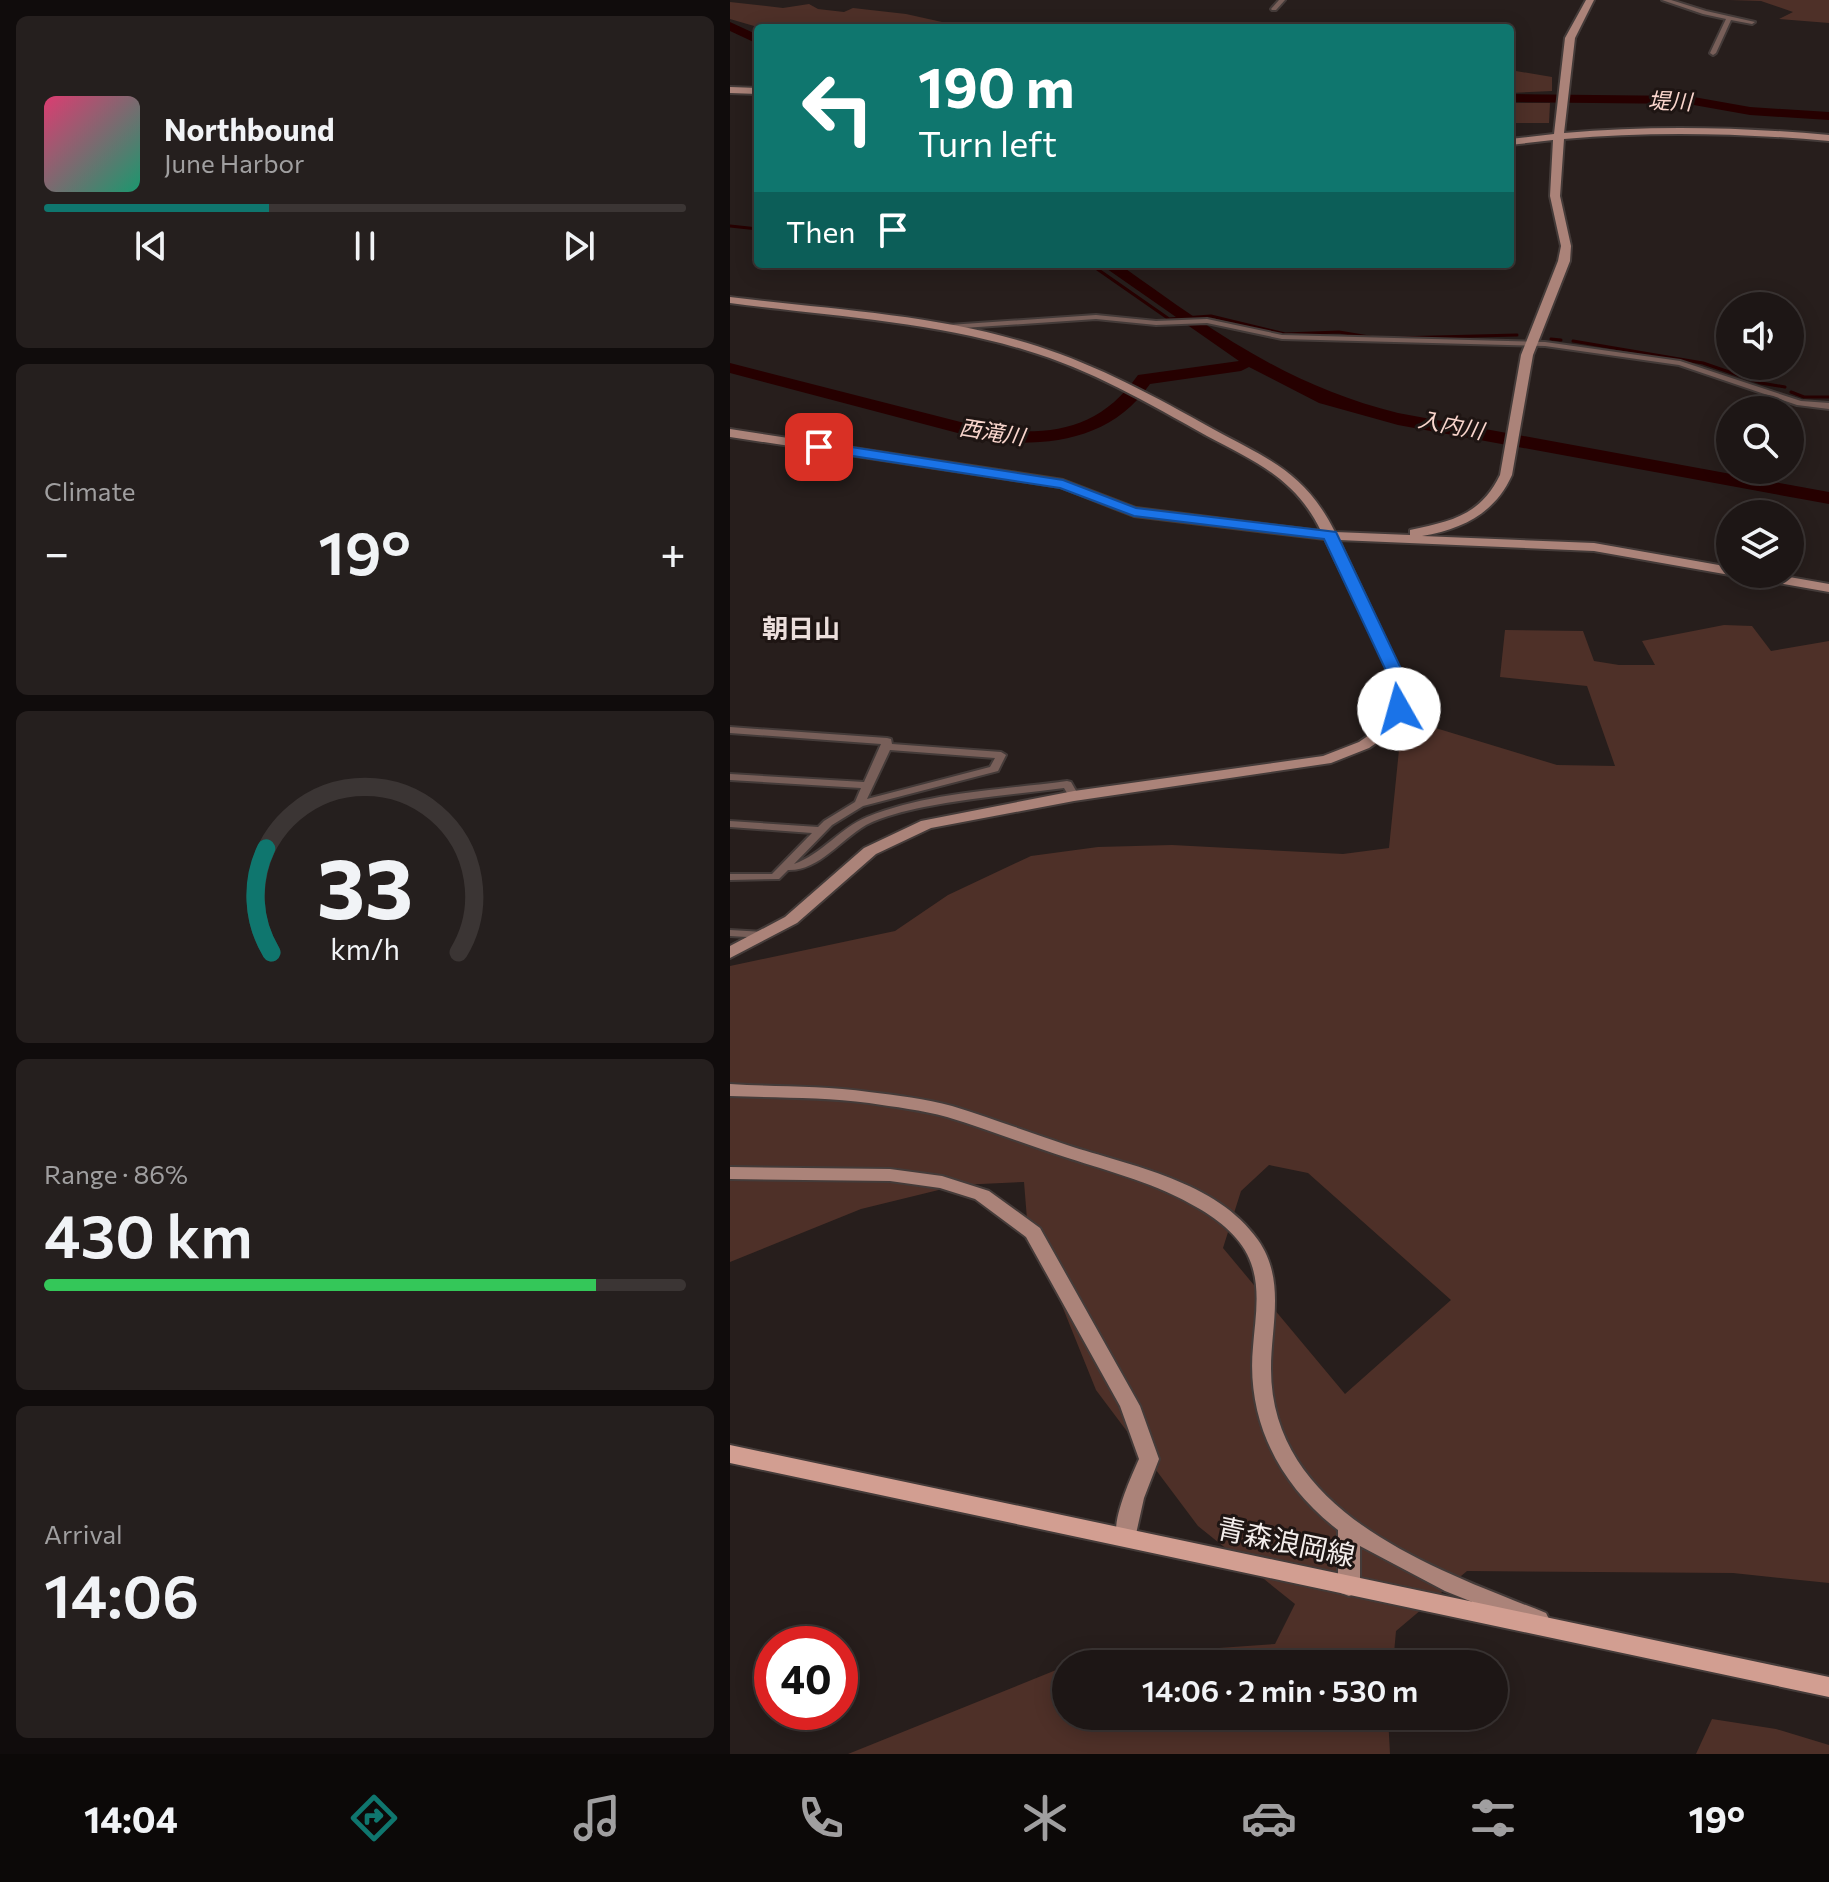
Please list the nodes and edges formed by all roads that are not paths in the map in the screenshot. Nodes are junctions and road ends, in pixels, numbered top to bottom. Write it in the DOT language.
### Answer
graph roads {
  1 [pos="1282,0"];
  2 [pos="1590,0"];
  3 [pos="1665,0"];
  4 [pos="1274,9"];
  5 [pos="1729,18"];
  6 [pos="1752,22"];
  7 [pos="1713,53"];
  8 [pos="730,90"];
  9 [pos="754,91"];
  10 [pos="1560,135"];
  11 [pos="1829,138"];
  12 [pos="1514,141"];
  13 [pos="730,300"];
  14 [pos="928,328"];
  15 [pos="1532,342"];
  16 [pos="1829,406"];
  17 [pos="730,433"];
  18 [pos="1456,523"];
  19 [pos="1330,536"];
  20 [pos="1368,537"];
  21 [pos="1503,543"];
  22 [pos="1716,569"];
  23 [pos="1804,584"];
  24 [pos="1829,588"];
  25 [pos="730,730"];
  26 [pos="886,747"];
  27 [pos="730,777"];
  28 [pos="868,785"];
  29 [pos="1074,796"];
  30 [pos="859,804"];
  31 [pos="730,824"];
  32 [pos="820,830"];
  33 [pos="785,867"];
  34 [pos="730,877"];
  35 [pos="730,933"];
  36 [pos="767,935"];
  37 [pos="730,953"];
  38 [pos="730,1090"];
  39 [pos="730,1173"];
  40 [pos="730,1454"];
  41 [pos="1349,1527"];
  42 [pos="1126,1537"];
  43 [pos="1349,1587"];
  44 [pos="1575,1633"];
  45 [pos="1829,1687"];
  1 -- 4 [label="street"];
  2 -- 10 [label="street"];
  3 -- 5 [label="street"];
  5 -- 6 [label="street"];
  5 -- 7 [label="street"];
  8 -- 9 [label="street"];
  10 -- 11 [label="street"];
  10 -- 12 [label="street"];
  10 -- 15 [label="street"];
  13 -- 14 [label="street"];
  14 -- 15 [label="street"];
  14 -- 19 [label="street"];
  15 -- 16 [label="street"];
  15 -- 18 [label="street"];
  17 -- 19 [label="street"];
  18 -- 20 [label="street"];
  18 -- 21 [label="street"];
  19 -- 20 [label="street"];
  19 -- 29 [label="street"];
  20 -- 21 [label="street"];
  21 -- 22 [label="street"];
  23 -- 24 [label="street"];
  25 -- 26 [label="street"];
  26 -- 28 [label="street"];
  26 -- 30 [label="street"];
  27 -- 28 [label="street"];
  28 -- 30 [label="street"];
  29 -- 33 [label="street"];
  29 -- 36 [label="street"];
  30 -- 32 [label="street"];
  31 -- 32 [label="street"];
  32 -- 33 [label="street"];
  33 -- 34 [label="street"];
  35 -- 36 [label="street"];
  36 -- 37 [label="street"];
  38 -- 41 [label="street"];
  39 -- 42 [label="street"];
  40 -- 42 [label="main road, 青森浪岡線"];
  41 -- 43 [label="street"];
  41 -- 44 [label="street"];
  42 -- 43 [label="main road, 青森浪岡線"];
  43 -- 44 [label="main road, 青森浪岡線"];
  44 -- 45 [label="main road, 青森浪岡線"];
}
